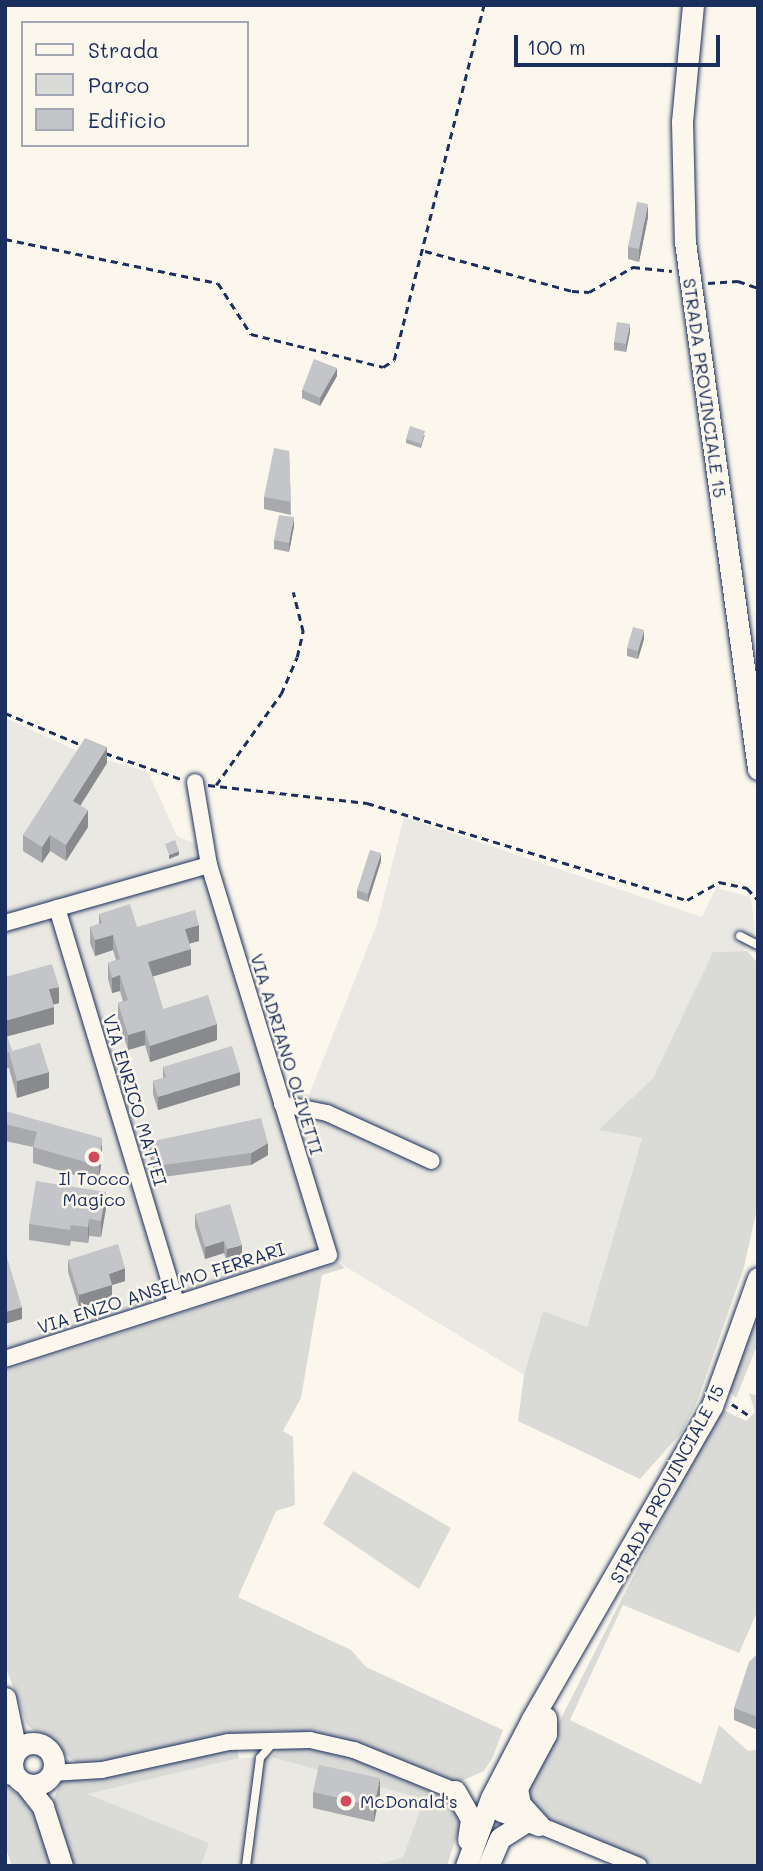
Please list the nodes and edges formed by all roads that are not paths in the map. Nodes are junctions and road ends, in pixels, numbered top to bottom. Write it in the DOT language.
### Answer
graph roads {
  1 [pos="693,5"];
  2 [pos="758,769"];
  3 [pos="195,782"];
  4 [pos="209,865"];
  5 [pos="57,908"];
  6 [pos="5,923"];
  7 [pos="740,936"];
  8 [pos="758,946"];
  9 [pos="282,1104"];
  10 [pos="432,1161"];
  11 [pos="328,1255"];
  12 [pos="758,1278"];
  13 [pos="176,1303"];
  14 [pos="5,1359"];
  15 [pos="599,1609"];
  16 [pos="5,1698"];
  17 [pos="546,1718"];
  18 [pos="245,1740"];
  19 [pos="276,1740"];
  20 [pos="260,1758"];
  21 [pos="17,1767"];
  22 [pos="50,1776"];
  23 [pos="460,1796"];
  24 [pos="43,1807"];
  25 [pos="494,1808"];
  26 [pos="530,1820"];
  27 [pos="62,1866"];
  28 [pos="246,1866"];
  29 [pos="459,1866"];
  30 [pos="466,1866"];
  31 [pos="481,1866"];
  32 [pos="488,1866"];
  33 [pos="639,1866"];
  1 -- 2 [label="main road, STRADA PROVINCIALE 15"];
  3 -- 4 [label="street, VIA ADRIANO OLIVETTI"];
  4 -- 5 [label="street"];
  4 -- 9 [label="street, VIA ADRIANO OLIVETTI"];
  5 -- 6 [label="street"];
  5 -- 13 [label="street, VIA ENRICO MATTEI"];
  7 -- 8 [label="lane"];
  9 -- 10 [label="street"];
  9 -- 11 [label="street, VIA ADRIANO OLIVETTI"];
  11 -- 13 [label="street, VIA ENZO ANSELMO FERRARI"];
  12 -- 15 [label="main road, STRADA PROVINCIALE 15"];
  13 -- 14 [label="street, VIA ENZO ANSELMO FERRARI"];
  15 -- 17 [label="main road, STRADA PROVINCIALE 15"];
  15 -- 25 [label="main road, STRADA PROVINCIALE 15"];
  16 -- 21 [label="main road"];
  17 -- 25 [label="main road, STRADA PROVINCIALE 15"];
  17 -- 26 [label="main road"];
  18 -- 19 [label="street"];
  18 -- 20 [label="lane"];
  18 -- 22 [label="street"];
  19 -- 20 [label="lane"];
  19 -- 23 [label="street"];
  20 -- 28 [label="lane"];
  21 -- 22 [label="main road"];
  21 -- 22 [label="main road"];
  21 -- 24 [label="main road"];
  22 -- 24 [label="main road"];
  23 -- 25 [label="main road"];
  23 -- 29 [label="main road"];
  24 -- 27 [label="main road"];
  25 -- 26 [label="main road"];
  25 -- 30 [label="main road, STRADA PROVINCIALE 15"];
  25 -- 31 [label="main road, STRADA PROVINCIALE 15"];
  26 -- 32 [label="main road"];
  26 -- 33 [label="street"];
}
